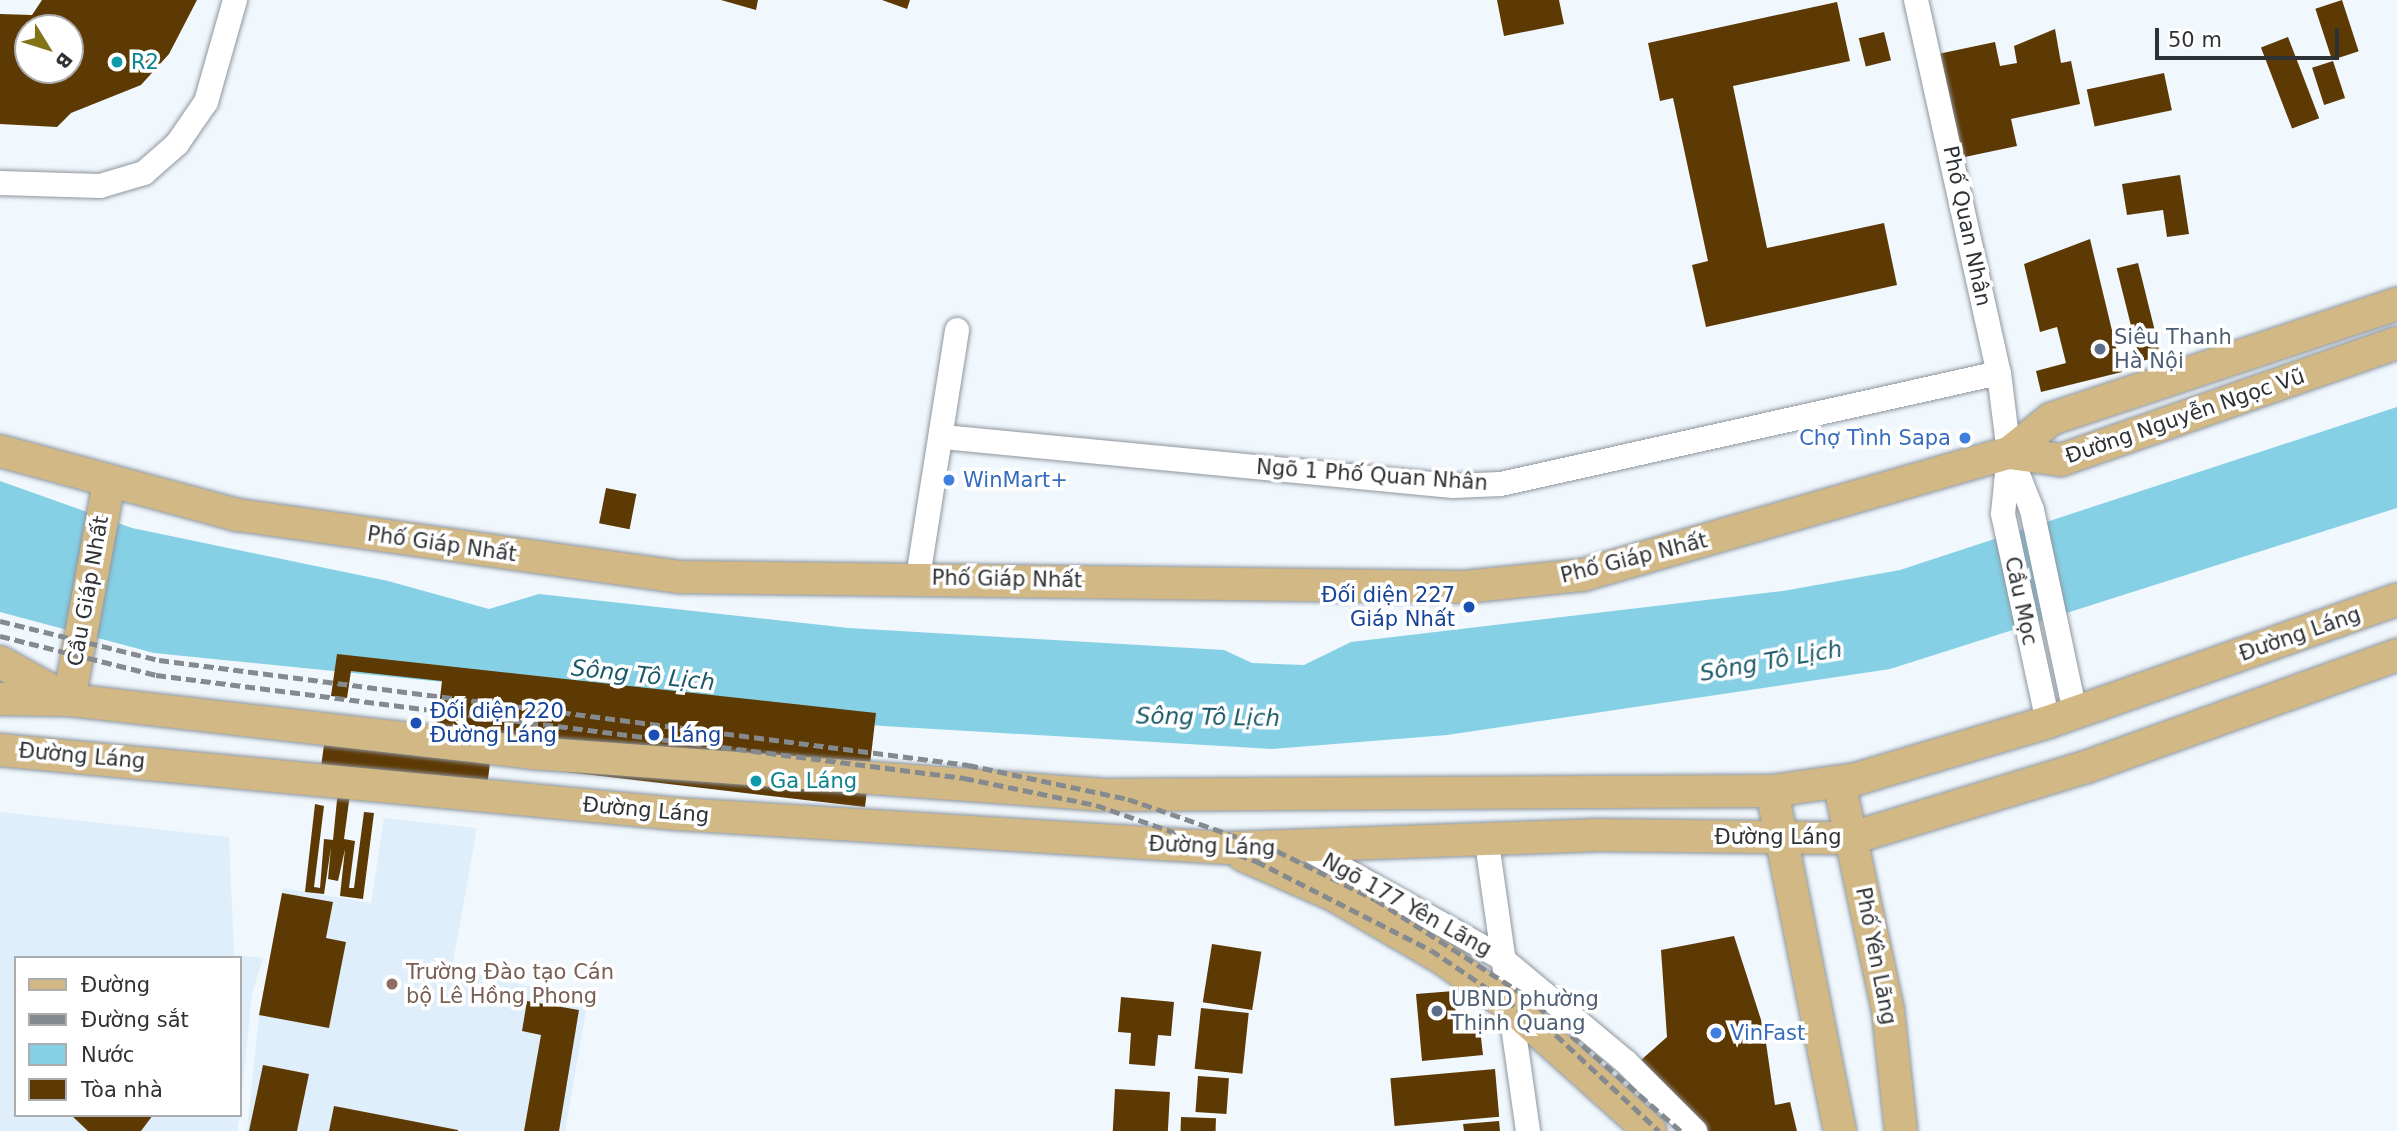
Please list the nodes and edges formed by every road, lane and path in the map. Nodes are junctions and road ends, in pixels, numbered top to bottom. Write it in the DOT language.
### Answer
graph roads {
  1 [pos="234,0"];
  2 [pos="1916,0"];
  3 [pos="0,183"];
  4 [pos="2397,304"];
  5 [pos="957,330"];
  6 [pos="2397,343"];
  7 [pos="1999,373"];
  8 [pos="943,437"];
  9 [pos="0,451"];
  10 [pos="2009,453"];
  11 [pos="106,497"];
  12 [pos="2032,510"];
  13 [pos="2003,514"];
  14 [pos="918,577"];
  15 [pos="2397,600"];
  16 [pos="2367,610"];
  17 [pos="2390,657"];
  18 [pos="0,662"];
  19 [pos="0,699"];
  20 [pos="69,700"];
  21 [pos="2064,706"];
  22 [pos="0,750"];
  23 [pos="532,754"];
  24 [pos="1839,782"];
  25 [pos="1772,791"];
  26 [pos="526,799"];
  27 [pos="1780,838"];
  28 [pos="1852,838"];
  29 [pos="1487,844"];
  30 [pos="1227,848"];
  31 [pos="1306,848"];
  32 [pos="1500,957"];
  33 [pos="1514,1009"];
  34 [pos="1528,1131"];
  35 [pos="1650,1131"];
  36 [pos="1695,1131"];
  37 [pos="1840,1131"];
  38 [pos="1901,1131"];
  1 -- 3 [label="street"];
  2 -- 7 [label="street, Phố Quan Nhân"];
  4 -- 10 [label="main road, Đường Nguyễn Ngọc Vũ"];
  5 -- 8 [label="street"];
  6 -- 10 [label="main road, Đường Nguyễn Ngọc Vũ"];
  7 -- 8 [label="street, Ngõ 1 Phố Quan Nhân"];
  7 -- 10 [label="street, Phố Quan Nhân"];
  8 -- 14 [label="street"];
  9 -- 11 [label="main road, Phố Giáp Nhất"];
  10 -- 12 [label="street, Phố Quan Nhân"];
  10 -- 13 [label="street, Phố Quan Nhân"];
  10 -- 14 [label="main road, Phố Giáp Nhất"];
  11 -- 14 [label="main road, Phố Giáp Nhất"];
  11 -- 20 [label="main road, Cầu Giáp Nhất"];
  12 -- 21 [label="street, Cầu Mọc"];
  13 -- 21 [label="street, Cầu Mọc"];
  15 -- 16 [label="main road, Đường Láng"];
  16 -- 17 [label="main road"];
  16 -- 21 [label="main road, Đường Láng"];
  17 -- 28 [label="main road, Đường Láng"];
  18 -- 20 [label="main road"];
  19 -- 20 [label="main road, Đường Láng"];
  20 -- 23 [label="main road, Đường Láng"];
  21 -- 24 [label="main road, Đường Láng"];
  22 -- 26 [label="main road, Đường Láng"];
  23 -- 25 [label="main road, Đường Láng"];
  23 -- 26 [label="main road"];
  24 -- 25 [label="main road, Đường Láng"];
  24 -- 28 [label="main road, Phố Yên Lãng"];
  25 -- 27 [label="main road"];
  26 -- 30 [label="main road, Đường Láng"];
  27 -- 28 [label="main road, Đường Láng"];
  27 -- 29 [label="main road, Đường Láng"];
  27 -- 37 [label="main road"];
  28 -- 38 [label="main road, Phố Yên Lãng"];
  29 -- 31 [label="main road, Đường Láng"];
  29 -- 32 [label="street"];
  30 -- 31 [label="main road, Đường Láng"];
  30 -- 33 [label="main road"];
  31 -- 32 [label="street, Ngõ 177 Yên Lãng"];
  32 -- 33 [label="street"];
  32 -- 36 [label="street, Ngõ 177 Yên Lãng"];
  33 -- 34 [label="street"];
  33 -- 35 [label="main road"];
}
